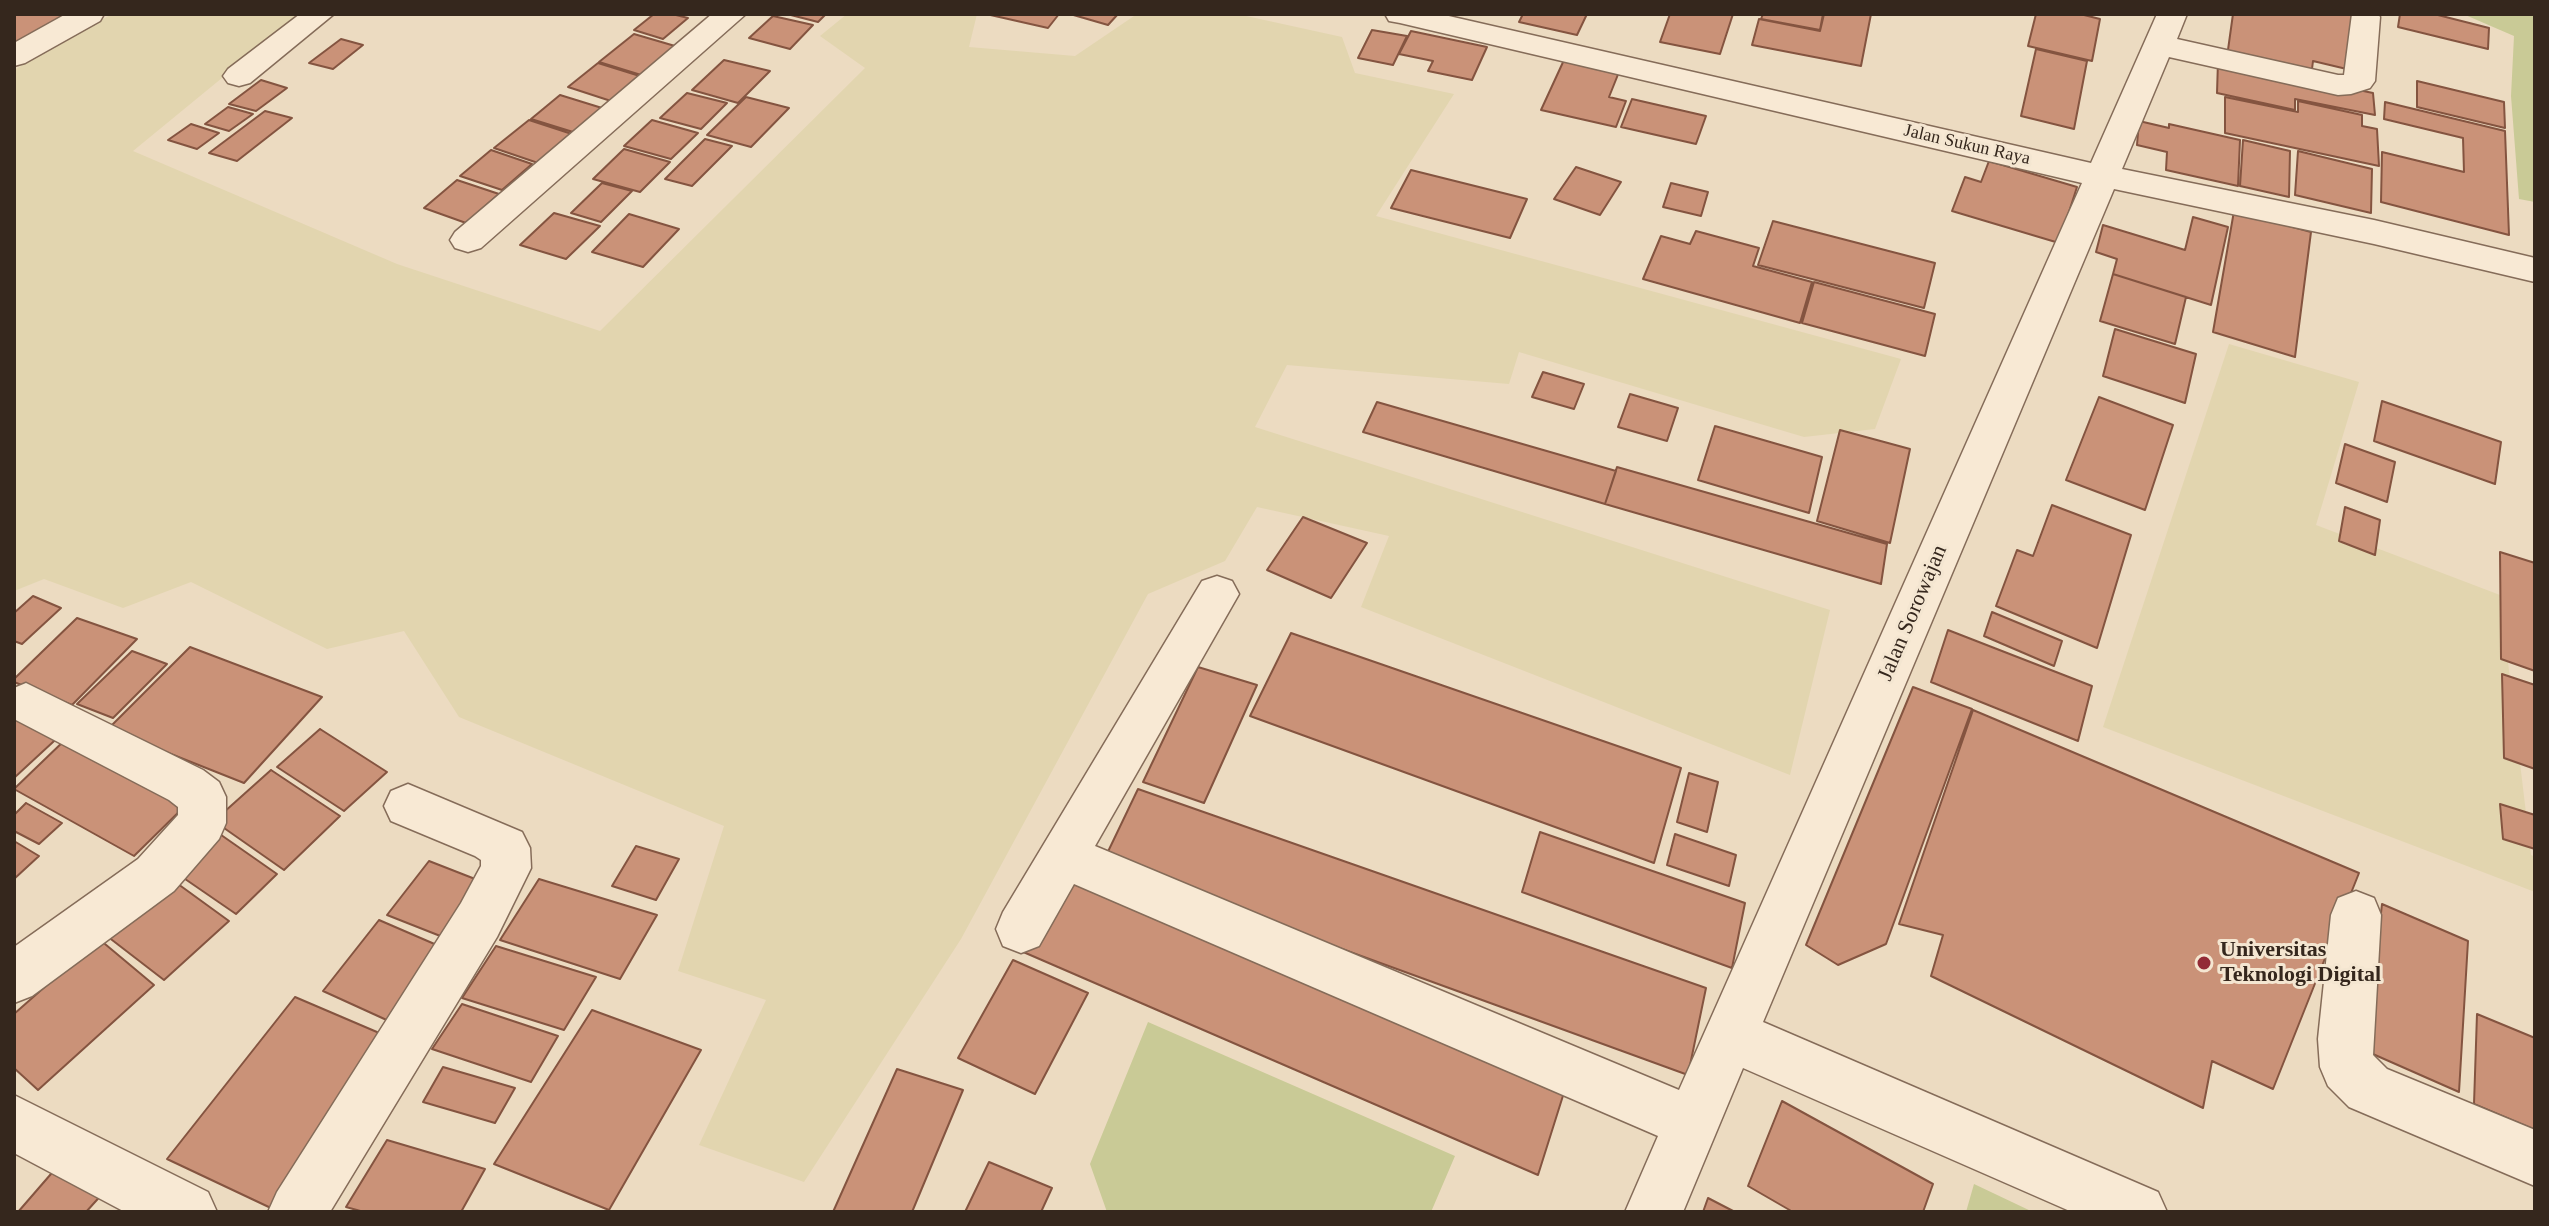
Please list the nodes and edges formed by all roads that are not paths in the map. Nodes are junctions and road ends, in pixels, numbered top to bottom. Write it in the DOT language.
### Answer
graph roads {
  1 [pos="89,14"];
  2 [pos="319,14"];
  3 [pos="731,14"];
  4 [pos="1400,14"];
  5 [pos="2172,14"];
  6 [pos="2365,17"];
  7 [pos="1512,26"];
  8 [pos="2159,45"];
  9 [pos="14,56"];
  10 [pos="239,76"];
  11 [pos="2101,174"];
  12 [pos="468,240"];
  13 [pos="2535,270"];
  14 [pos="1217,594"];
  15 [pos="26,703"];
  16 [pos="408,806"];
  17 [pos="1063,856"];
  18 [pos="2356,915"];
  19 [pos="1021,929"];
  20 [pos="14,978"];
  21 [pos="1730,1035"];
  22 [pos="14,1123"];
  23 [pos="1692,1123"];
  24 [pos="2535,1158"];
  25 [pos="188,1212"];
  26 [pos="297,1212"];
  27 [pos="1654,1212"];
  28 [pos="2138,1212"];
  1 -- 9 [label="street"];
  2 -- 10 [label="street"];
  3 -- 12 [label="street"];
  4 -- 7 [label="street, Jalan Sukun Raya"];
  5 -- 8 [label="street, Jalan Sorowajan"];
  6 -- 8 [label="street"];
  7 -- 11 [label="street, Jalan Sukun Raya"];
  8 -- 11 [label="street, Jalan Sorowajan"];
  11 -- 13 [label="street, Jalan Sukun Raya"];
  11 -- 21 [label="street, Jalan Sorowajan"];
  14 -- 17 [label="street"];
  15 -- 20 [label="street"];
  16 -- 26 [label="street"];
  17 -- 19 [label="street"];
  17 -- 23 [label="street"];
  18 -- 24 [label="street"];
  21 -- 23 [label="street, Jalan Sorowajan"];
  21 -- 28 [label="street"];
  22 -- 25 [label="street"];
  23 -- 27 [label="street, Jalan Sorowajan"];
}
